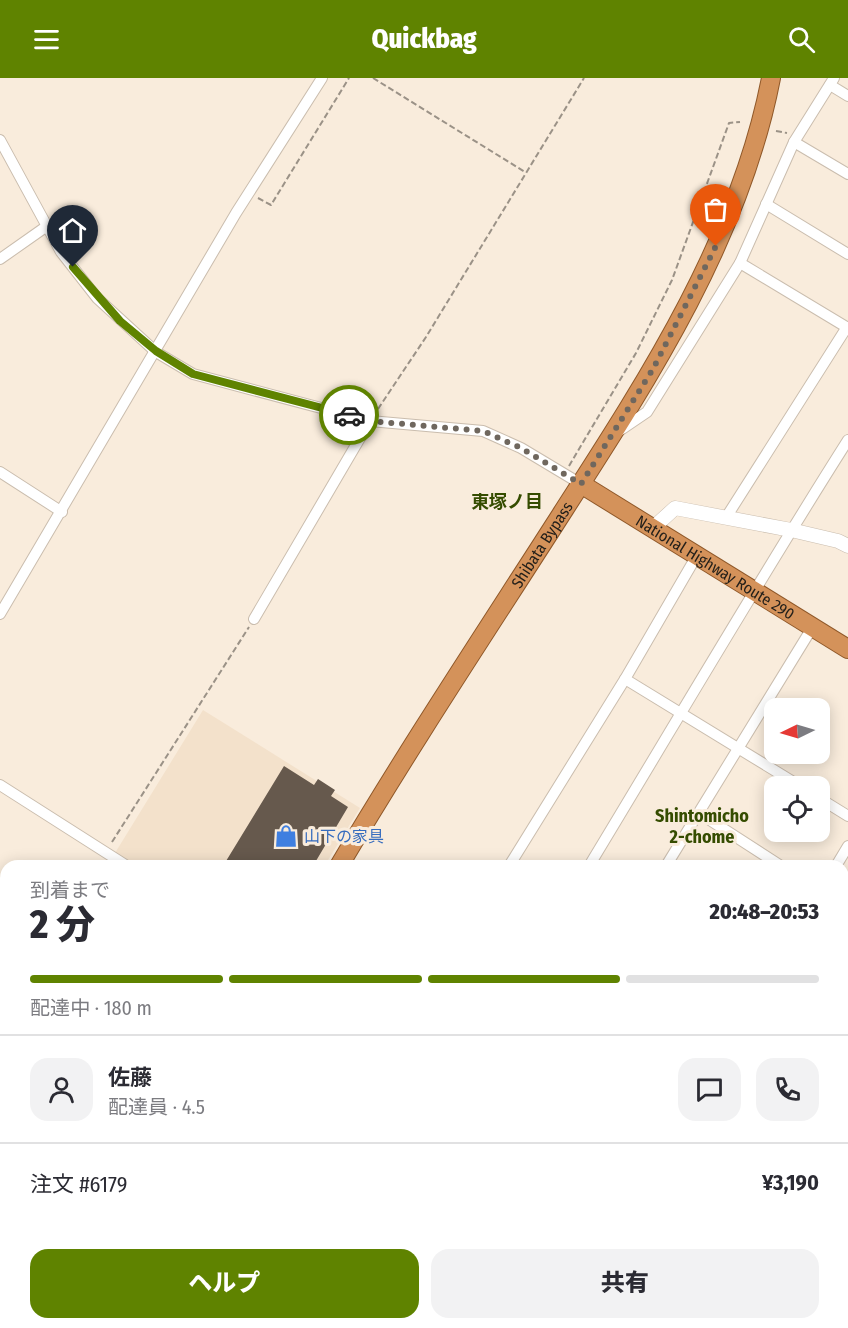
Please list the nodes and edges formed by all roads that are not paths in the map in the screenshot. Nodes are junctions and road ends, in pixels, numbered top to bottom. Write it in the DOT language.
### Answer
graph roads {
  1 [pos="321,78"];
  2 [pos="771,78"];
  3 [pos="832,82"];
  4 [pos="848,96"];
  5 [pos="0,140"];
  6 [pos="794,142"];
  7 [pos="848,174"];
  8 [pos="766,204"];
  9 [pos="47,226"];
  10 [pos="848,254"];
  11 [pos="0,259"];
  12 [pos="740,263"];
  13 [pos="847,328"];
  14 [pos="156,351"];
  15 [pos="370,421"];
  16 [pos="614,434"];
  17 [pos="848,440"];
  18 [pos="0,472"];
  19 [pos="581,484"];
  20 [pos="62,512"];
  21 [pos="727,516"];
  22 [pos="653,528"];
  23 [pos="791,530"];
  24 [pos="848,546"];
  25 [pos="696,556"];
  26 [pos="755,593"];
  27 [pos="0,614"];
  28 [pos="254,620"];
  29 [pos="812,628"];
  30 [pos="848,649"];
  31 [pos="625,680"];
  32 [pos="682,713"];
  33 [pos="739,748"];
  34 [pos="784,776"];
  35 [pos="0,785"];
  36 [pos="830,805"];
  37 [pos="699,813"];
  38 [pos="848,816"];
  39 [pos="848,846"];
  40 [pos="764,855"];
  41 [pos="119,860"];
  42 [pos="343,860"];
  43 [pos="513,860"];
  44 [pos="593,860"];
  45 [pos="670,860"];
  46 [pos="761,860"];
  47 [pos="772,860"];
  48 [pos="840,860"];
  1 -- 14 [label="street"];
  2 -- 16 [label="highway, Shibata Bypass"];
  3 -- 4 [label="street"];
  3 -- 6 [label="street"];
  5 -- 9 [label="street"];
  6 -- 7 [label="street"];
  6 -- 8 [label="street"];
  8 -- 10 [label="street"];
  8 -- 12 [label="street"];
  9 -- 11 [label="street"];
  9 -- 14 [label="street"];
  12 -- 13 [label="street"];
  12 -- 16 [label="street"];
  13 -- 21 [label="street"];
  14 -- 15 [label="street"];
  14 -- 20 [label="street"];
  15 -- 19 [label="street"];
  15 -- 28 [label="street"];
  16 -- 19 [label="highway, Shibata Bypass"];
  17 -- 23 [label="street"];
  18 -- 20 [label="street"];
  19 -- 22 [label="highway, National Highway Route 290"];
  19 -- 42 [label="highway, Shibata Bypass"];
  20 -- 27 [label="street"];
  21 -- 22 [label="street"];
  21 -- 23 [label="street"];
  22 -- 25 [label="highway, National Highway Route 290"];
  23 -- 24 [label="street"];
  23 -- 26 [label="street"];
  25 -- 26 [label="highway, National Highway Route 290"];
  25 -- 31 [label="street"];
  26 -- 29 [label="highway, National Highway Route 290"];
  26 -- 32 [label="street"];
  29 -- 30 [label="highway, National Highway Route 290"];
  29 -- 33 [label="street"];
  31 -- 32 [label="street"];
  31 -- 43 [label="street"];
  32 -- 33 [label="street"];
  32 -- 44 [label="street"];
  33 -- 34 [label="street"];
  33 -- 37 [label="street"];
  35 -- 41 [label="street"];
  36 -- 38 [label="street"];
  37 -- 40 [label="street"];
  37 -- 45 [label="street"];
  39 -- 48 [label="street"];
  40 -- 46 [label="street"];
  40 -- 47 [label="street"];
}
